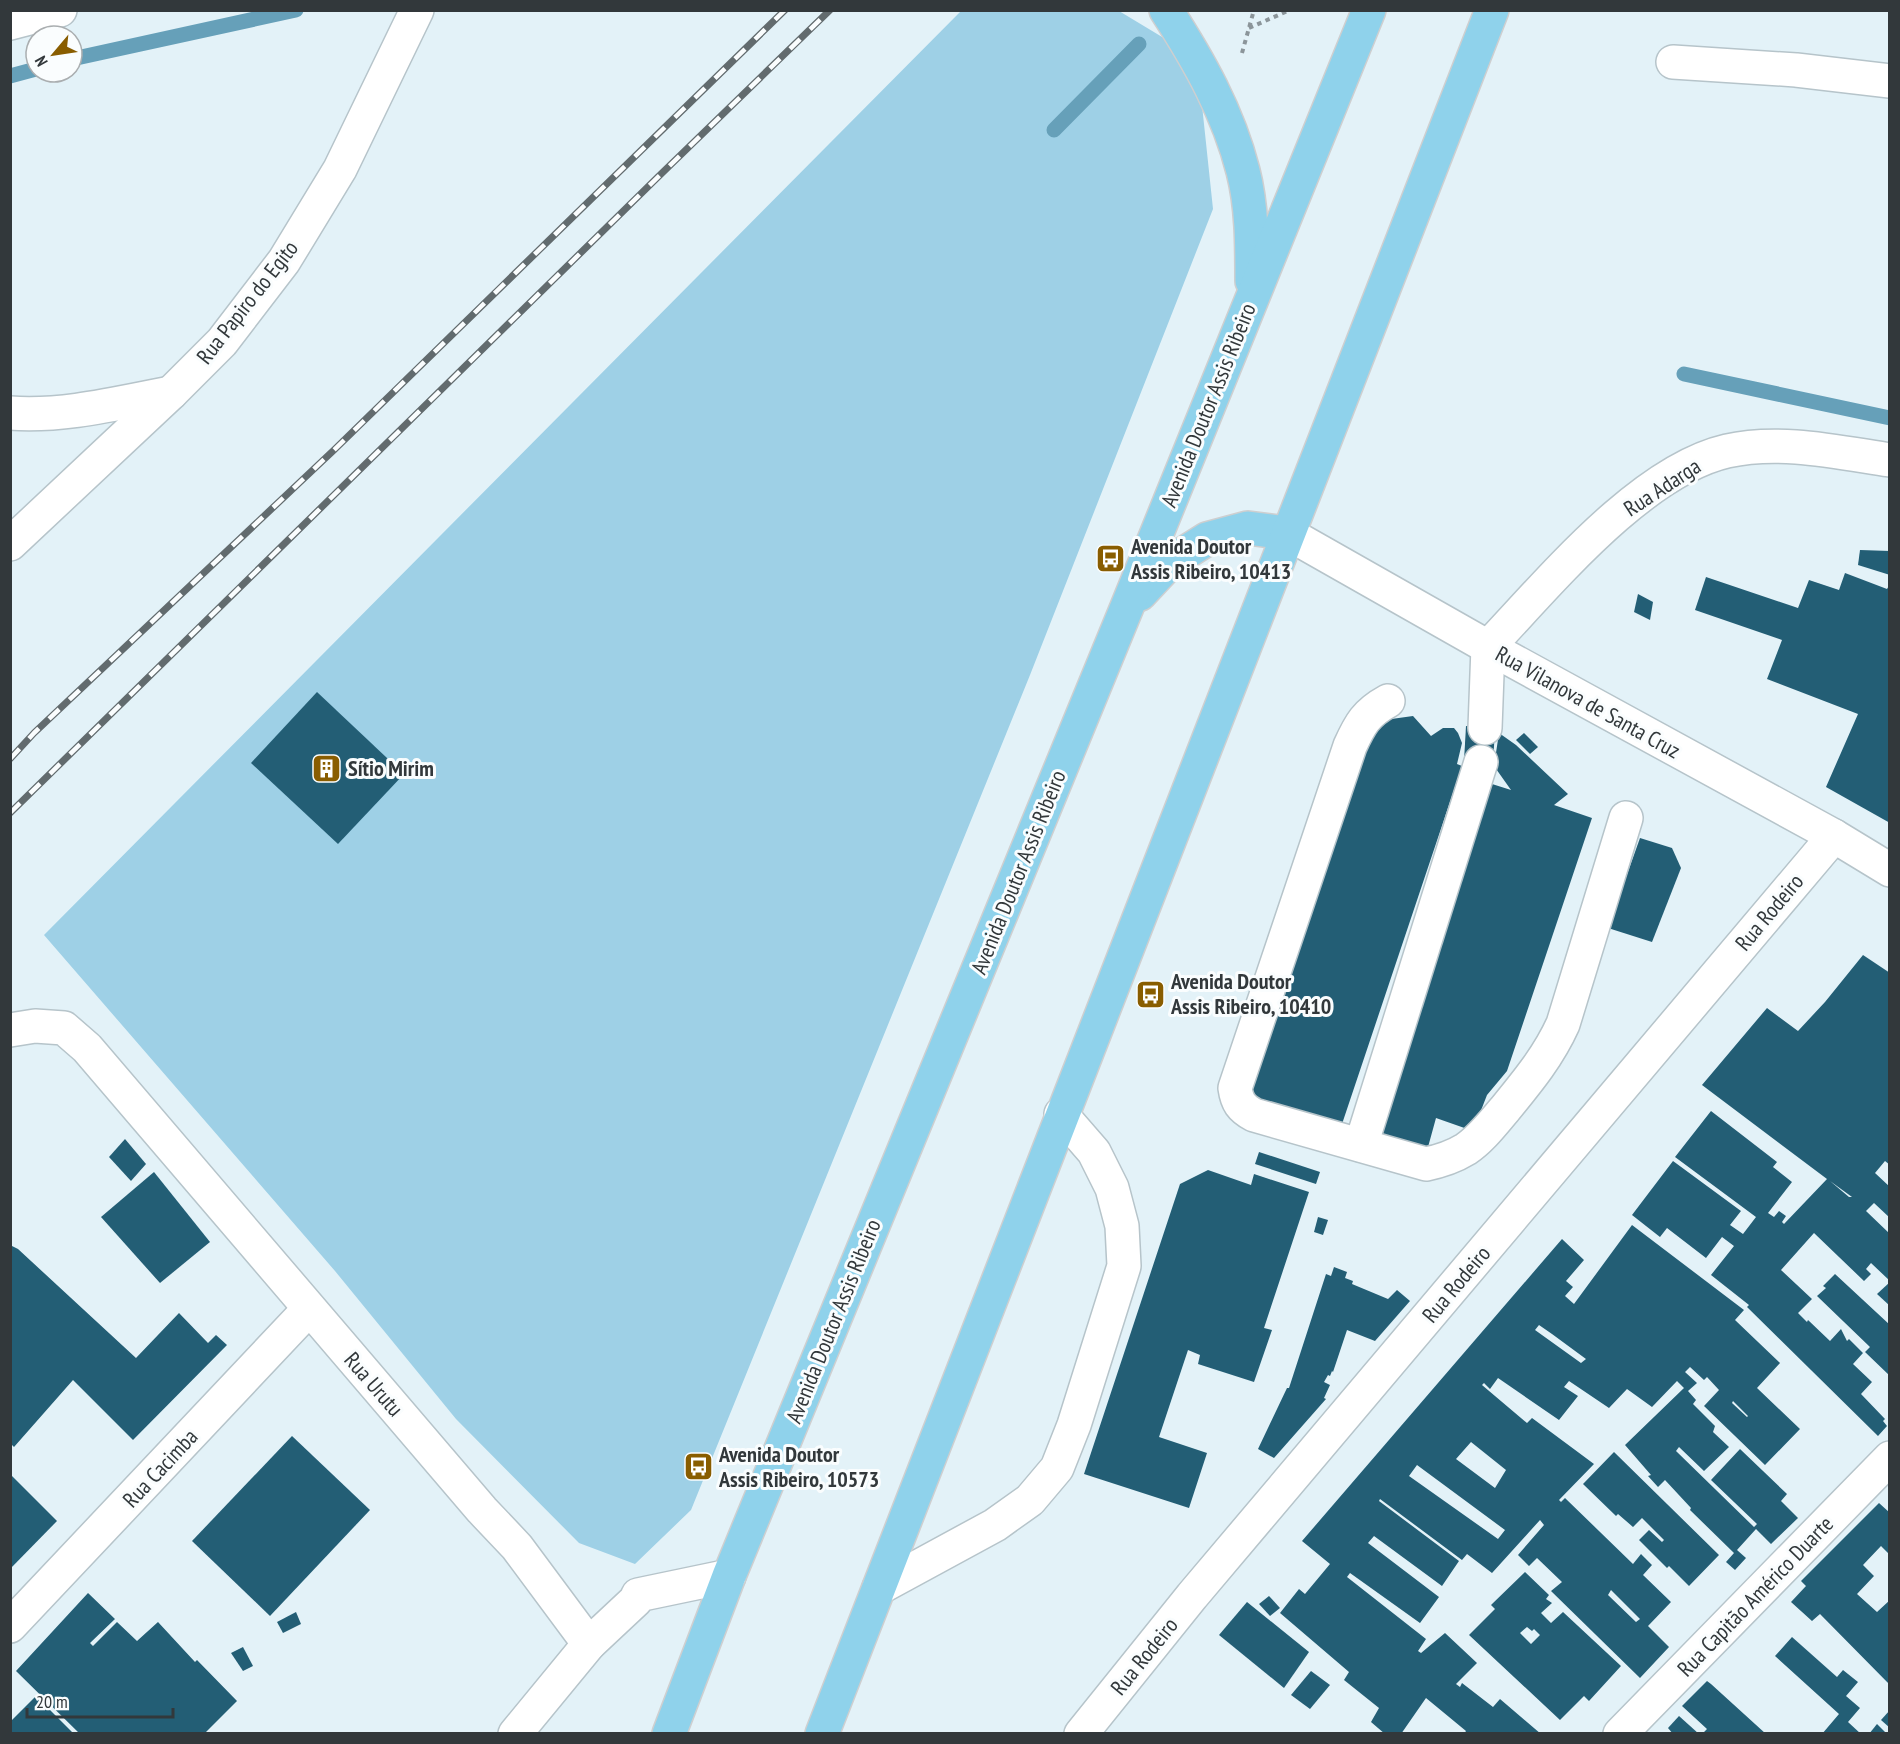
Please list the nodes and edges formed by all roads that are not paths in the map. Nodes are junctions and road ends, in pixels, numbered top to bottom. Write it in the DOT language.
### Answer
graph roads {
  1 [pos="60,10"];
  2 [pos="417,10"];
  3 [pos="1166,10"];
  4 [pos="1369,10"];
  5 [pos="1491,10"];
  6 [pos="10,23"];
  7 [pos="1673,62"];
  8 [pos="1890,81"];
  9 [pos="1251,297"];
  10 [pos="171,393"];
  11 [pos="10,413"];
  12 [pos="1890,460"];
  13 [pos="1287,533"];
  14 [pos="10,544"];
  15 [pos="1127,607"];
  16 [pos="1488,647"];
  17 [pos="1388,701"];
  18 [pos="1485,728"];
  19 [pos="1480,762"];
  20 [pos="1626,818"];
  21 [pos="1834,836"];
  22 [pos="1890,870"];
  23 [pos="23,1028"];
  24 [pos="1061,1114"];
  25 [pos="1361,1145"];
  26 [pos="309,1309"];
  27 [pos="1890,1458"];
  28 [pos="729,1576"];
  29 [pos="879,1588"];
  30 [pos="10,1626"];
  31 [pos="589,1644"];
  32 [pos="514,1734"];
  33 [pos="669,1734"];
  34 [pos="822,1734"];
  35 [pos="1081,1734"];
  36 [pos="1620,1734"];
  1 -- 6 [label="street"];
  2 -- 10 [label="street, Rua Papiro do Egito"];
  3 -- 9 [label="main road"];
  4 -- 9 [label="main road, Avenida Doutor Assis Ribeiro"];
  5 -- 13 [label="main road"];
  7 -- 8 [label="street"];
  9 -- 15 [label="main road, Avenida Doutor Assis Ribeiro"];
  10 -- 11 [label="street"];
  10 -- 14 [label="street, Rua Papiro do Egito"];
  12 -- 16 [label="street, Rua Adarga"];
  13 -- 15 [label="main road"];
  13 -- 16 [label="street, Rua Vilanova de Santa Cruz"];
  13 -- 24 [label="main road"];
  15 -- 28 [label="main road, Avenida Doutor Assis Ribeiro"];
  16 -- 18 [label="street"];
  16 -- 21 [label="street, Rua Vilanova de Santa Cruz"];
  17 -- 25 [label="street"];
  19 -- 25 [label="street"];
  20 -- 25 [label="street"];
  21 -- 22 [label="street, Rua Vilanova de Santa Cruz"];
  21 -- 35 [label="street, Rua Rodeiro"];
  23 -- 26 [label="street, Rua Urutu"];
  24 -- 29 [label="main road"];
  24 -- 29 [label="street"];
  26 -- 30 [label="street, Rua Cacimba"];
  26 -- 31 [label="street, Rua Urutu"];
  27 -- 36 [label="street, Rua Capitão Américo Duarte"];
  28 -- 31 [label="street"];
  28 -- 33 [label="main road, Avenida Doutor Assis Ribeiro"];
  29 -- 34 [label="main road"];
  31 -- 32 [label="street"];
}
